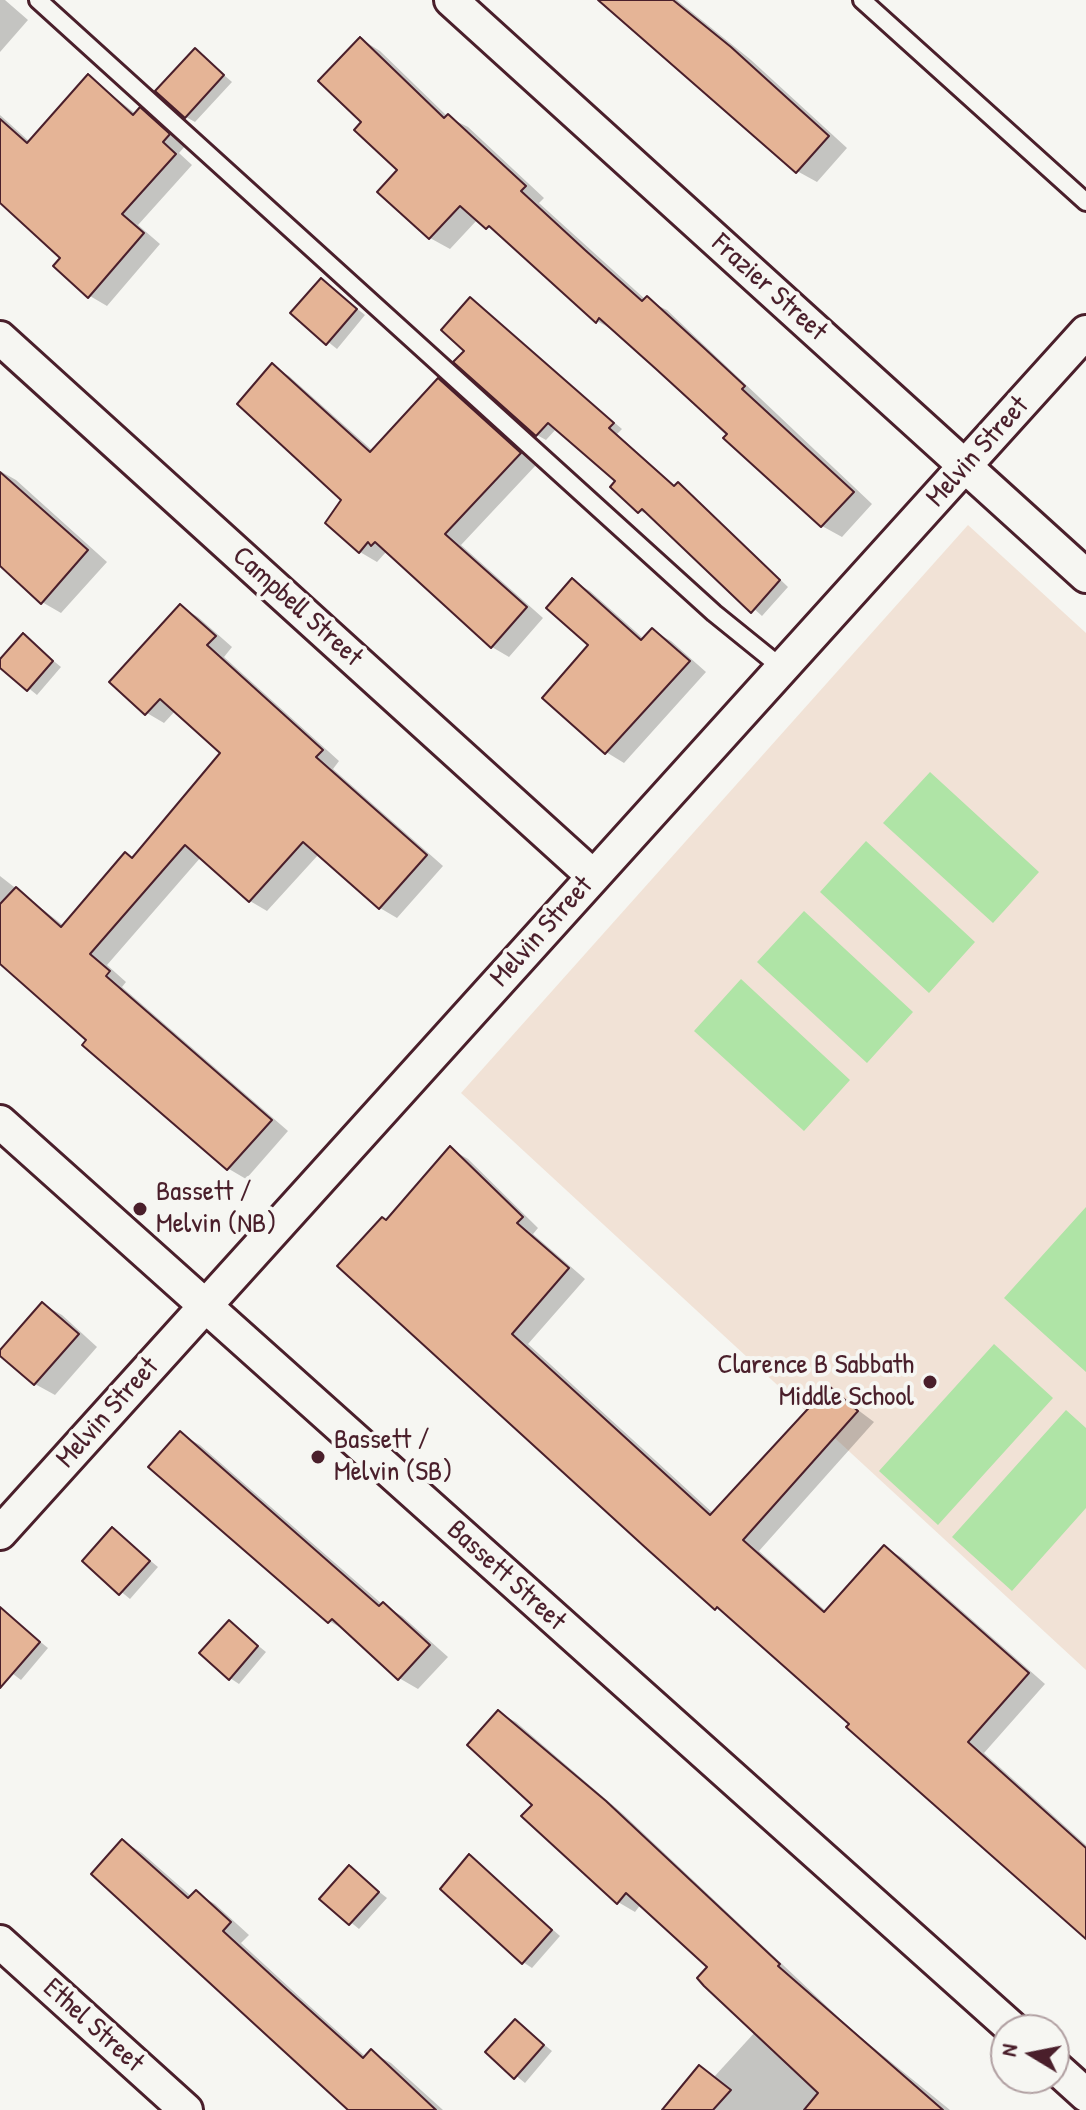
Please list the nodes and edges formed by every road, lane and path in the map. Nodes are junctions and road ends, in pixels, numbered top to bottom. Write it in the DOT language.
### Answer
graph roads {
  1 [pos="38,0"];
  2 [pos="451,0"];
  3 [pos="862,0"];
  4 [pos="1086,202"];
  5 [pos="1086,332"];
  6 [pos="0,338"];
  7 [pos="965,466"];
  8 [pos="1086,576"];
  9 [pos="782,668"];
  10 [pos="593,876"];
  11 [pos="0,1122"];
  12 [pos="204,1306"];
  13 [pos="0,1533"];
  14 [pos="0,1942"];
  15 [pos="996,2014"];
  16 [pos="1070,2080"];
  17 [pos="1086,2095"];
  18 [pos="186,2110"];
  1 -- 9 [label="lane"];
  2 -- 7 [label="street, Frazier Street"];
  3 -- 4 [label="lane"];
  5 -- 7 [label="street, Melvin Street"];
  6 -- 10 [label="street, Campbell Street"];
  7 -- 8 [label="street, Frazier Street"];
  7 -- 9 [label="street, Melvin Street"];
  9 -- 10 [label="street, Melvin Street"];
  10 -- 12 [label="street, Melvin Street"];
  11 -- 12 [label="street, Bassett Street"];
  12 -- 13 [label="street, Melvin Street"];
  12 -- 15 [label="street, Bassett Street"];
  14 -- 18 [label="street, Ethel Street"];
  16 -- 17 [label="street"];
}
